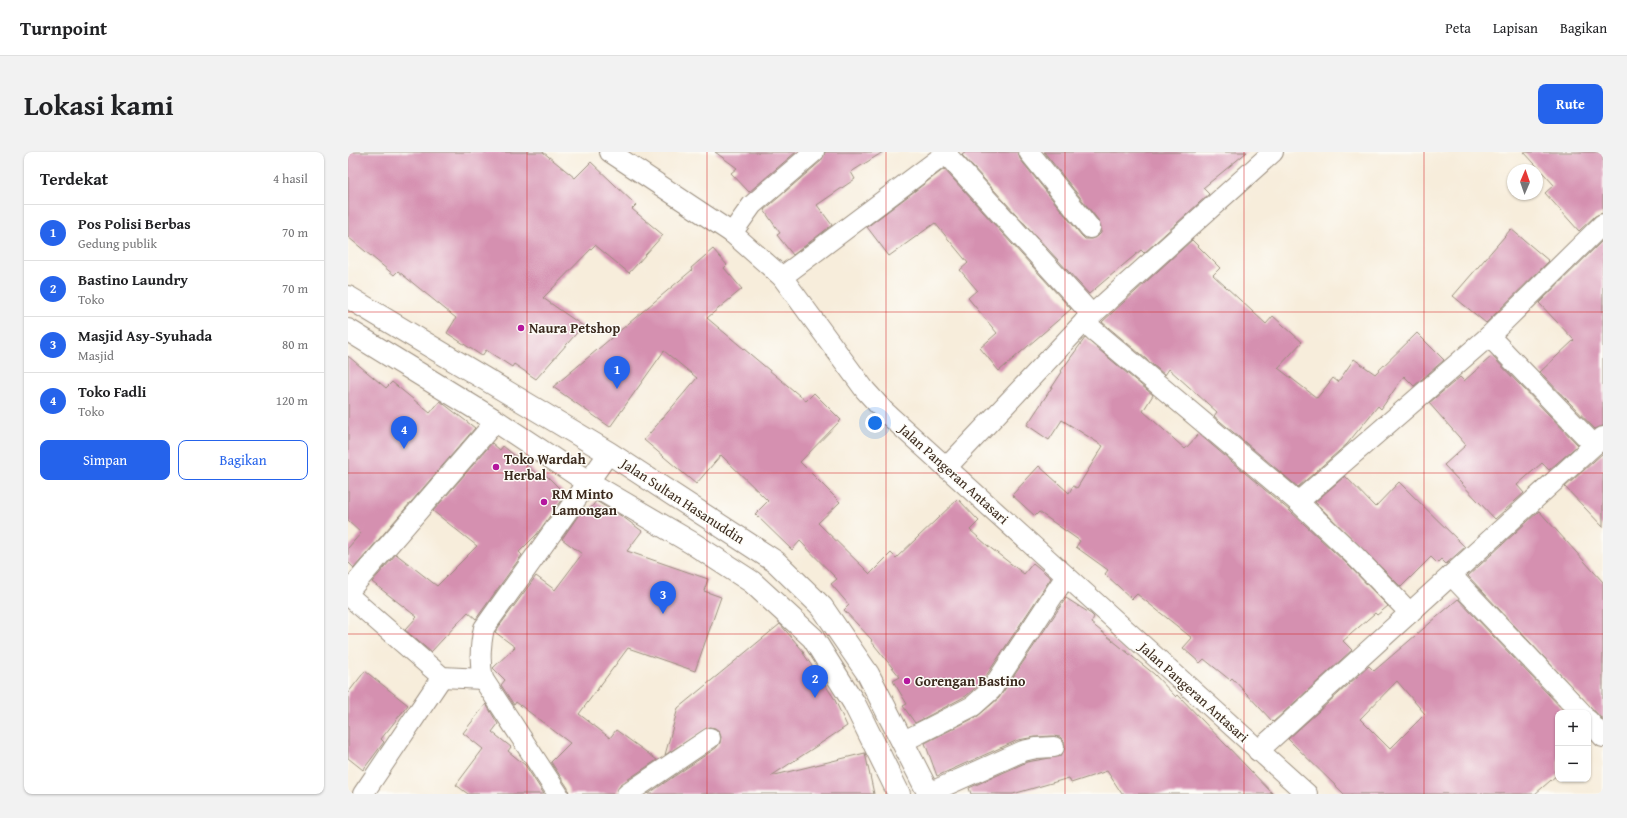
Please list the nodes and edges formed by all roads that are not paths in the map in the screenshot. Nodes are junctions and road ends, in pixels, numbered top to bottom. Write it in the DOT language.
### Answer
graph roads {
  1 [pos="610,152"];
  2 [pos="814,152"];
  3 [pos="1030,152"];
  4 [pos="1273,152"];
  5 [pos="947,153"];
  6 [pos="1603,224"];
  7 [pos="1090,228"];
  8 [pos="732,233"];
  9 [pos="782,277"];
  10 [pos="348,297"];
  11 [pos="1088,319"];
  12 [pos="348,330"];
  13 [pos="1489,336"];
  14 [pos="496,421"];
  15 [pos="1599,441"];
  16 [pos="609,453"];
  17 [pos="946,468"];
  18 [pos="588,482"];
  19 [pos="1298,502"];
  20 [pos="1451,575"];
  21 [pos="1066,576"];
  22 [pos="348,593"];
  23 [pos="1410,613"];
  24 [pos="442,677"];
  25 [pos="483,679"];
  26 [pos="1579,710"];
  27 [pos="1591,723"];
  28 [pos="1603,737"];
  29 [pos="710,738"];
  30 [pos="904,741"];
  31 [pos="1054,746"];
  32 [pos="1258,751"];
  33 [pos="363,794"];
  34 [pos="558,794"];
  35 [pos="627,794"];
  36 [pos="899,794"];
  37 [pos="929,794"];
  38 [pos="1307,794"];
  1 -- 8 [label="street, Jalan Pangeran Antasari"];
  2 -- 8 [label="street"];
  3 -- 7 [label="street"];
  4 -- 11 [label="street"];
  5 -- 9 [label="street"];
  5 -- 11 [label="street"];
  6 -- 13 [label="street"];
  8 -- 9 [label="street, Jalan Pangeran Antasari"];
  9 -- 17 [label="street, Jalan Pangeran Antasari"];
  10 -- 16 [label="street, Jalan Sultan Hasanuddin"];
  11 -- 17 [label="street"];
  11 -- 19 [label="street"];
  12 -- 14 [label="street"];
  13 -- 15 [label="street"];
  13 -- 19 [label="street"];
  14 -- 18 [label="street"];
  14 -- 22 [label="street"];
  15 -- 20 [label="street"];
  16 -- 18 [label="street"];
  16 -- 30 [label="street, Jalan Sultan Hasanuddin"];
  17 -- 21 [label="street, Jalan Pangeran Antasari"];
  18 -- 25 [label="street"];
  18 -- 36 [label="street"];
  19 -- 23 [label="street"];
  20 -- 23 [label="street"];
  20 -- 26 [label="street"];
  21 -- 30 [label="street"];
  21 -- 32 [label="street, Jalan Pangeran Antasari"];
  22 -- 24 [label="street"];
  23 -- 32 [label="street"];
  24 -- 25 [label="street"];
  24 -- 33 [label="street"];
  25 -- 34 [label="street"];
  27 -- 28 [label="street"];
  29 -- 35 [label="street"];
  30 -- 37 [label="street, Jalan Sultan Hasanuddin"];
  31 -- 37 [label="street"];
  32 -- 38 [label="street, Jalan Pangeran Antasari"];
}
